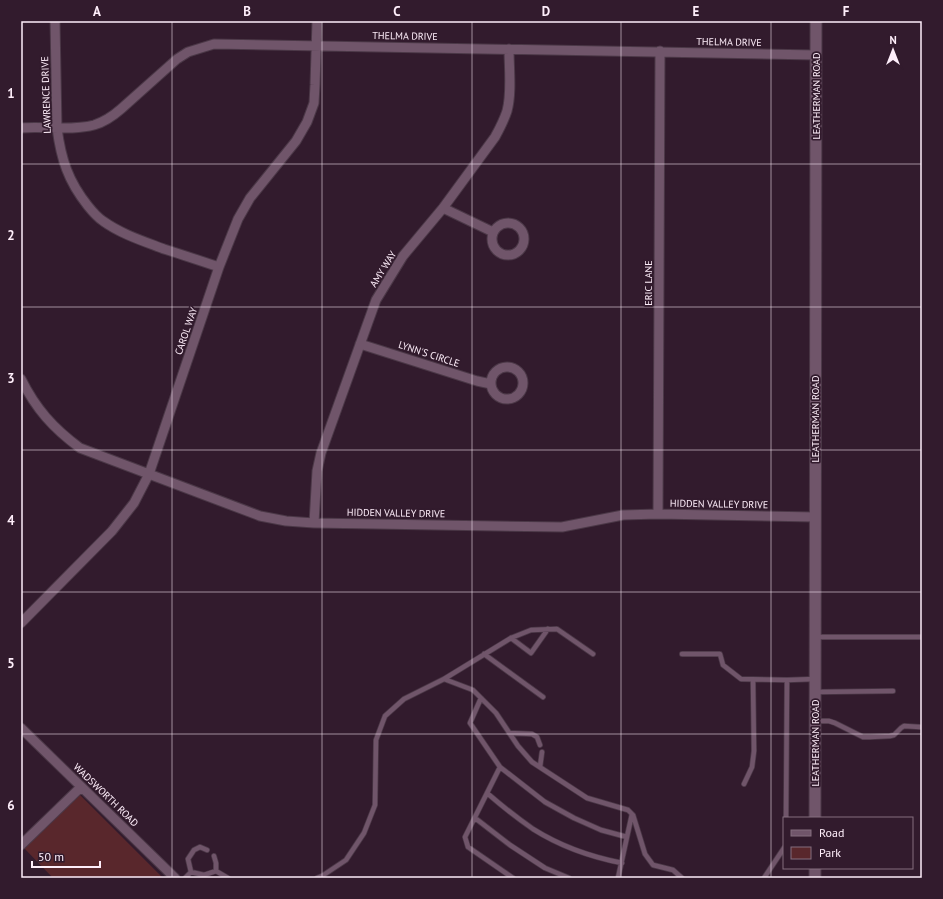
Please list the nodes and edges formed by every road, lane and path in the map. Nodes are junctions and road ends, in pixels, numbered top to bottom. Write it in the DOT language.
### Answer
graph roads {
  1 [pos="55,21"];
  2 [pos="317,21"];
  3 [pos="816,21"];
  4 [pos="316,45"];
  5 [pos="509,49"];
  6 [pos="660,51"];
  7 [pos="816,55"];
  8 [pos="21,128"];
  9 [pos="57,128"];
  10 [pos="443,208"];
  11 [pos="493,232"];
  12 [pos="219,268"];
  13 [pos="360,344"];
  14 [pos="21,379"];
  15 [pos="491,384"];
  16 [pos="149,474"];
  17 [pos="658,514"];
  18 [pos="815,518"];
  19 [pos="314,523"];
  20 [pos="21,623"];
  21 [pos="548,629"];
  22 [pos="815,637"];
  23 [pos="922,637"];
  24 [pos="511,638"];
  25 [pos="484,654"];
  26 [pos="593,654"];
  27 [pos="682,654"];
  28 [pos="444,679"];
  29 [pos="815,679"];
  30 [pos="753,680"];
  31 [pos="787,680"];
  32 [pos="893,691"];
  33 [pos="815,692"];
  34 [pos="543,696"];
  35 [pos="481,698"];
  36 [pos="815,721"];
  37 [pos="920,727"];
  38 [pos="21,728"];
  39 [pos="509,733"];
  40 [pos="540,745"];
  41 [pos="542,752"];
  42 [pos="500,767"];
  43 [pos="540,767"];
  44 [pos="744,784"];
  45 [pos="81,787"];
  46 [pos="487,793"];
  47 [pos="632,814"];
  48 [pos="786,817"];
  49 [pos="815,817"];
  50 [pos="474,818"];
  51 [pos="627,837"];
  52 [pos="21,845"];
  53 [pos="207,850"];
  54 [pos="783,850"];
  55 [pos="214,856"];
  56 [pos="622,863"];
  57 [pos="216,871"];
  58 [pos="191,872"];
  59 [pos="175,878"];
  60 [pos="185,878"];
  61 [pos="228,878"];
  62 [pos="317,878"];
  63 [pos="513,878"];
  64 [pos="569,878"];
  65 [pos="618,878"];
  66 [pos="682,878"];
  67 [pos="764,878"];
  1 -- 9 [label="street, LAWRENCE DRIVE"];
  2 -- 4 [label="street, CAROL WAY"];
  3 -- 7 [label="street, LEATHERMAN ROAD"];
  4 -- 5 [label="street, THELMA DRIVE"];
  4 -- 9 [label="street, THELMA DRIVE"];
  4 -- 12 [label="street, CAROL WAY"];
  5 -- 6 [label="street, THELMA DRIVE"];
  5 -- 10 [label="street, AMY WAY"];
  6 -- 7 [label="street, THELMA DRIVE"];
  6 -- 17 [label="street, ERIC LANE"];
  7 -- 18 [label="street, LEATHERMAN ROAD"];
  8 -- 9 [label="street, THELMA DRIVE"];
  9 -- 12 [label="street, LAWRENCE DRIVE"];
  10 -- 11 [label="street"];
  10 -- 13 [label="street, AMY WAY"];
  12 -- 16 [label="street, CAROL WAY"];
  13 -- 15 [label="street, LYNN'S CIRCLE"];
  13 -- 19 [label="street, AMY WAY"];
  14 -- 16 [label="street, HIDDEN VALLEY DRIVE"];
  16 -- 19 [label="street, HIDDEN VALLEY DRIVE"];
  16 -- 20 [label="street, CAROL WAY"];
  17 -- 18 [label="street, HIDDEN VALLEY DRIVE"];
  17 -- 19 [label="street, HIDDEN VALLEY DRIVE"];
  18 -- 22 [label="street, LEATHERMAN ROAD"];
  21 -- 24 [label="lane"];
  21 -- 24 [label="lane"];
  21 -- 26 [label="lane"];
  22 -- 23 [label="lane"];
  22 -- 29 [label="street, LEATHERMAN ROAD"];
  24 -- 25 [label="lane"];
  25 -- 28 [label="lane"];
  25 -- 34 [label="lane"];
  27 -- 30 [label="lane"];
  28 -- 35 [label="lane"];
  28 -- 62 [label="lane"];
  29 -- 31 [label="lane"];
  29 -- 33 [label="street, LEATHERMAN ROAD"];
  30 -- 31 [label="lane"];
  30 -- 44 [label="lane"];
  31 -- 48 [label="lane"];
  32 -- 33 [label="lane"];
  33 -- 36 [label="street, LEATHERMAN ROAD"];
  35 -- 39 [label="lane"];
  35 -- 42 [label="lane"];
  36 -- 37 [label="lane"];
  36 -- 49 [label="street, LEATHERMAN ROAD"];
  38 -- 45 [label="street, WADSWORTH ROAD"];
  39 -- 40 [label="lane"];
  39 -- 43 [label="lane"];
  41 -- 43 [label="lane"];
  42 -- 46 [label="lane"];
  42 -- 51 [label="lane"];
  43 -- 47 [label="lane"];
  45 -- 52 [label="street"];
  45 -- 59 [label="street, WADSWORTH ROAD"];
  46 -- 50 [label="lane"];
  46 -- 56 [label="lane"];
  47 -- 51 [label="lane"];
  47 -- 66 [label="lane"];
  50 -- 63 [label="lane"];
  50 -- 64 [label="lane"];
  51 -- 56 [label="lane"];
  53 -- 58 [label="lane"];
  54 -- 67 [label="lane"];
  55 -- 57 [label="lane"];
  56 -- 65 [label="lane"];
  57 -- 58 [label="lane"];
  57 -- 61 [label="lane"];
  58 -- 60 [label="lane"];
}
